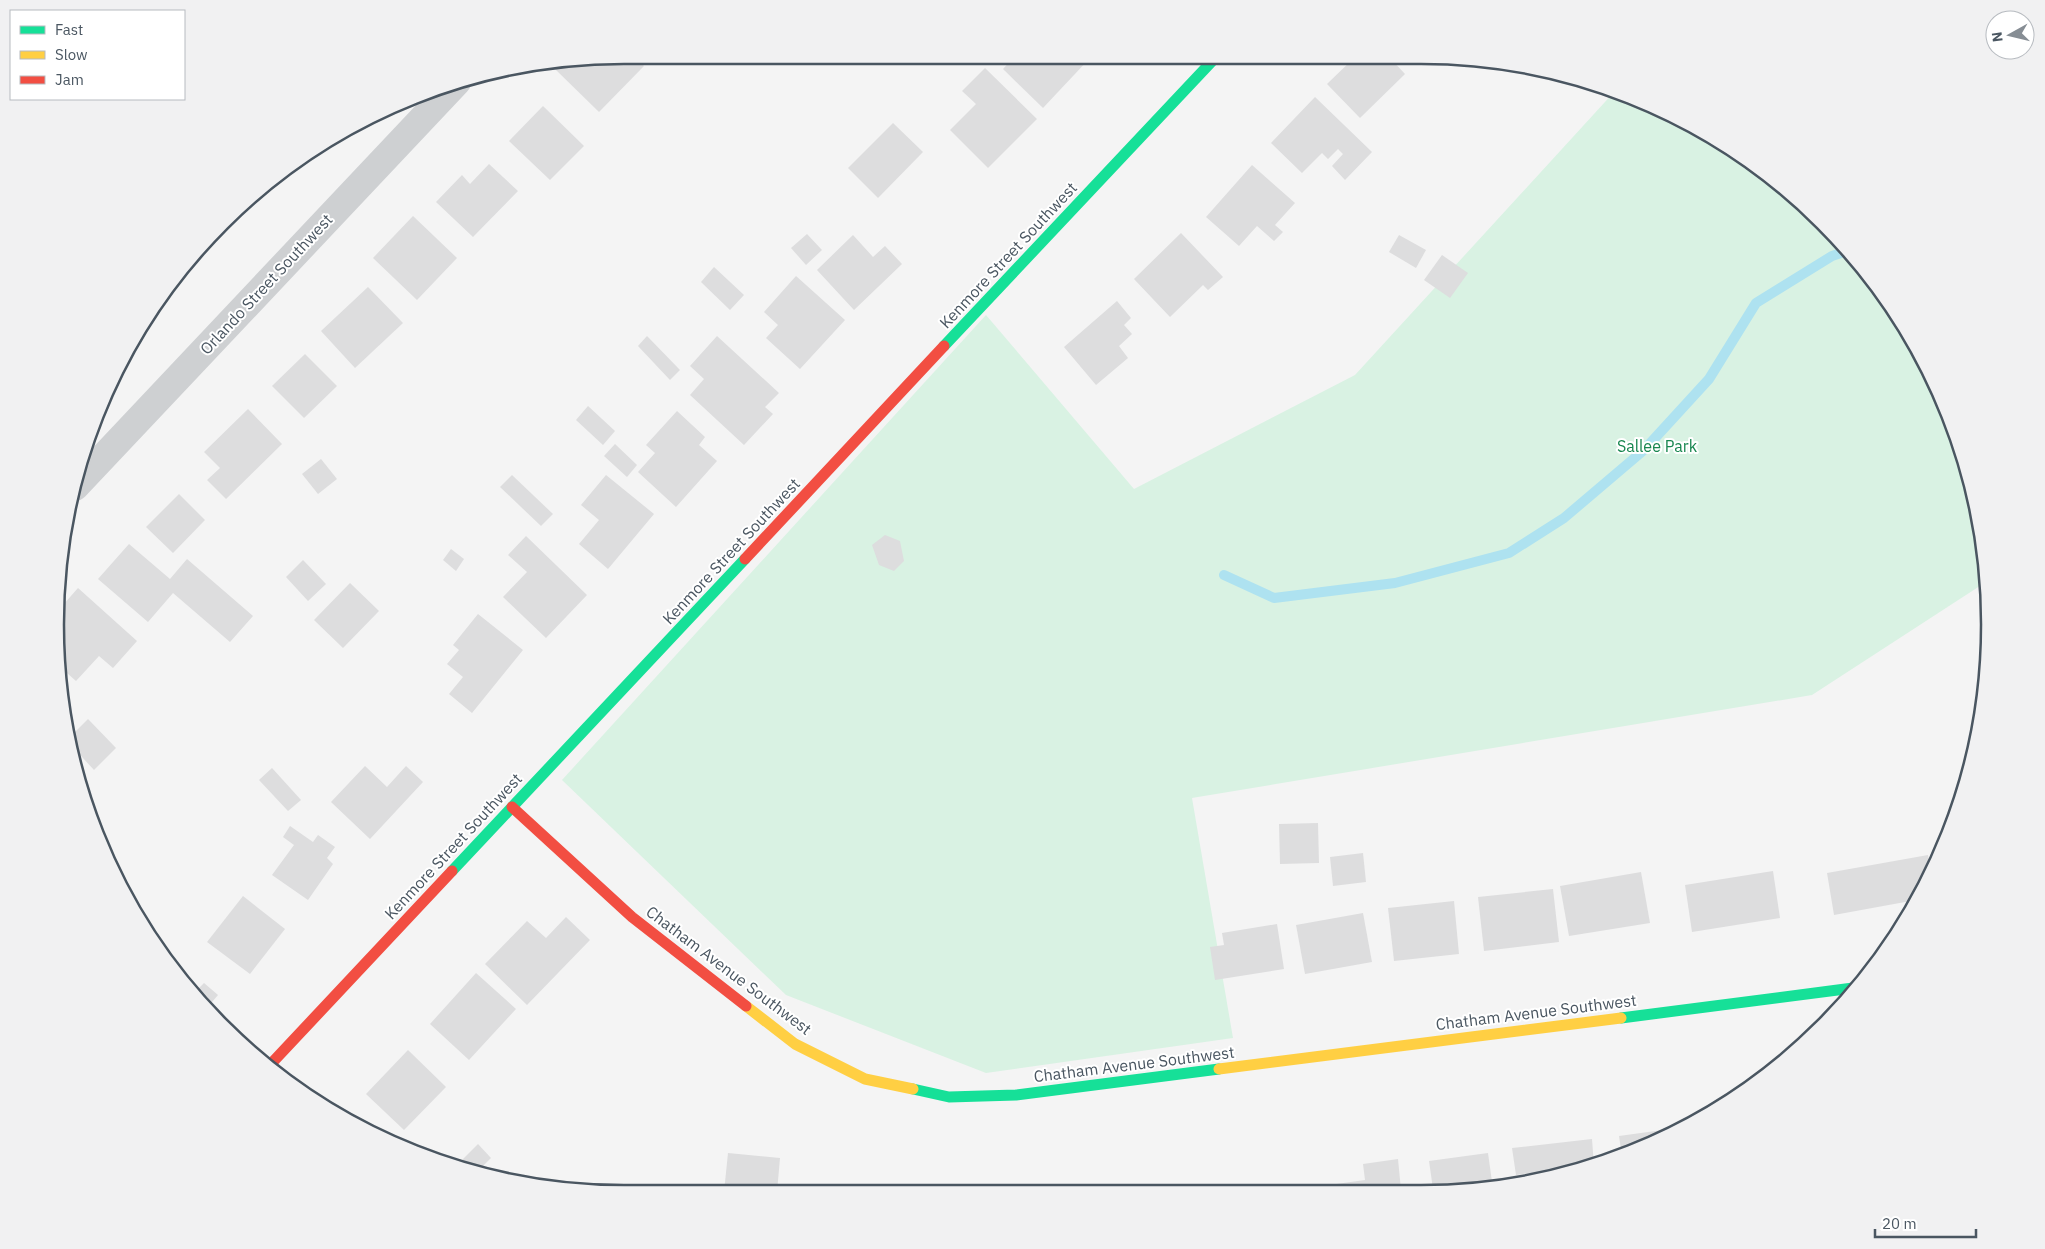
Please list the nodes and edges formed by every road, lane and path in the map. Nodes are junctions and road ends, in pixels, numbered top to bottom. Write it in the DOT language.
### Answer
graph roads {
  1 [pos="1209,64"];
  2 [pos="446,93"];
  3 [pos="84,477"];
  4 [pos="512,807"];
  5 [pos="1846,989"];
  6 [pos="274,1061"];
  1 -- 4 [label="street, Kenmore Street Southwest"];
  2 -- 3 [label="street, Orlando Street Southwest"];
  4 -- 5 [label="street, Chatham Avenue Southwest"];
  4 -- 6 [label="street, Kenmore Street Southwest"];
}
